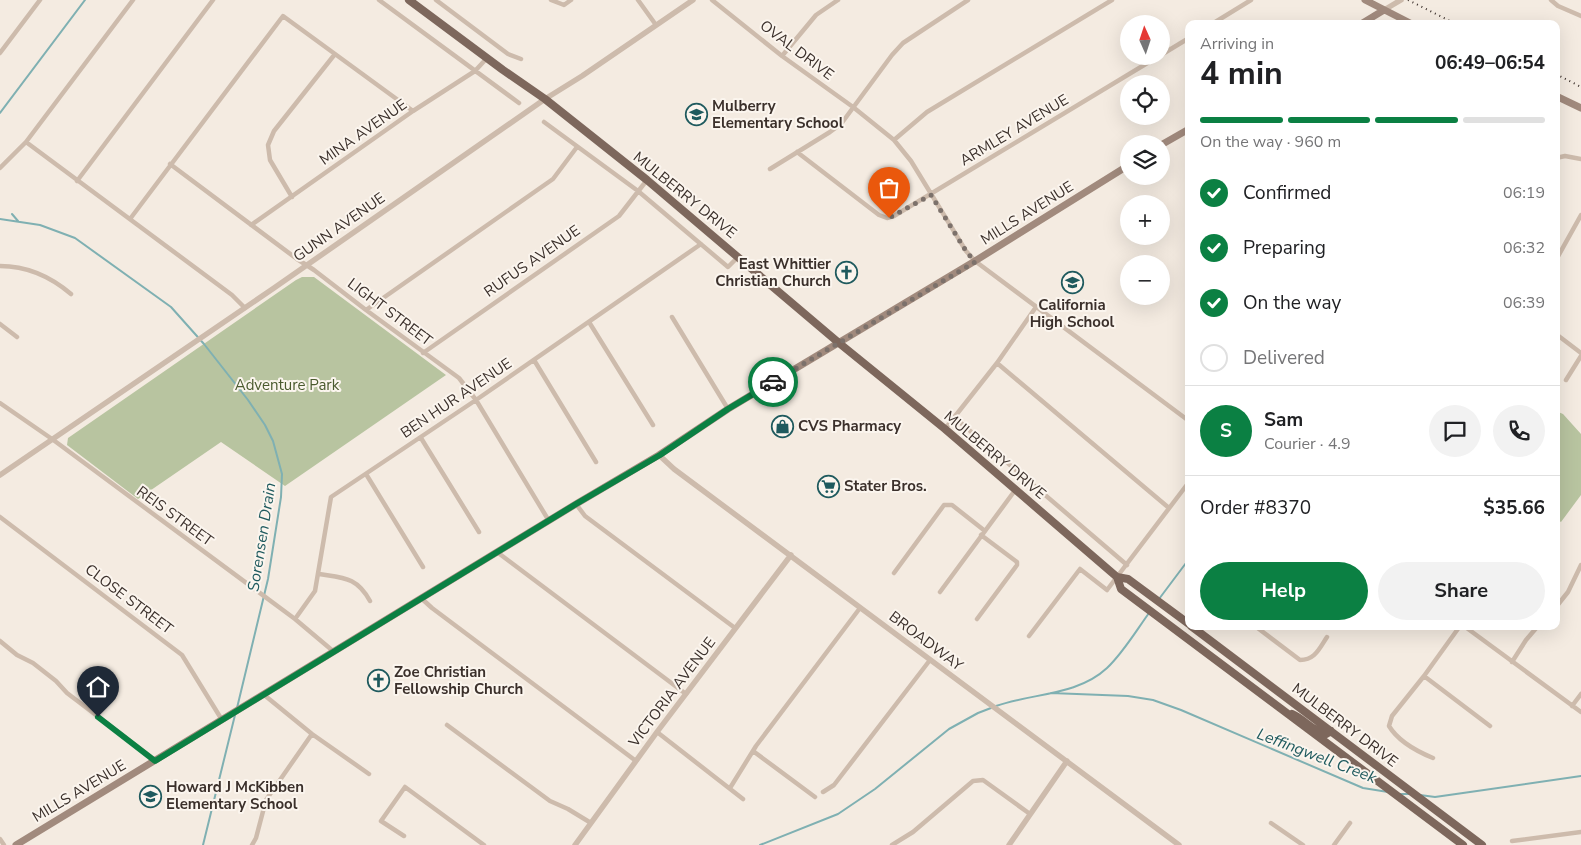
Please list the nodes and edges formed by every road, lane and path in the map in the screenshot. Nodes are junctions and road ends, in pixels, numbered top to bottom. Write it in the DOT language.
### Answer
graph roads {
  1 [pos="40,0"];
  2 [pos="133,0"];
  3 [pos="213,0"];
  4 [pos="379,0"];
  5 [pos="409,0"];
  6 [pos="436,0"];
  7 [pos="551,0"];
  8 [pos="571,0"];
  9 [pos="638,0"];
  10 [pos="693,0"];
  11 [pos="712,0"];
  12 [pos="838,0"];
  13 [pos="968,0"];
  14 [pos="1112,0"];
  15 [pos="1251,0"];
  16 [pos="1365,0"];
  17 [pos="1401,0"];
  18 [pos="1551,0"];
  19 [pos="1384,10"];
  20 [pos="1580,14"];
  21 [pos="1218,20"];
  22 [pos="1367,20"];
  23 [pos="1404,20"];
  24 [pos="656,25"];
  25 [pos="1185,40"];
  26 [pos="1170,50"];
  27 [pos="0,54"];
  28 [pos="335,54"];
  29 [pos="782,56"];
  30 [pos="487,58"];
  31 [pos="520,59"];
  32 [pos="1145,65"];
  33 [pos="475,71"];
  34 [pos="1560,98"];
  35 [pos="545,99"];
  36 [pos="519,103"];
  37 [pos="853,108"];
  38 [pos="1581,108"];
  39 [pos="413,112"];
  40 [pos="544,122"];
  41 [pos="1185,130"];
  42 [pos="894,140"];
  43 [pos="1170,140"];
  44 [pos="26,142"];
  45 [pos="577,147"];
  46 [pos="797,152"];
  47 [pos="1560,157"];
  48 [pos="1581,159"];
  49 [pos="170,164"];
  50 [pos="0,168"];
  51 [pos="770,169"];
  52 [pos="1120,171"];
  53 [pos="647,180"];
  54 [pos="77,182"];
  55 [pos="638,191"];
  56 [pos="931,195"];
  57 [pos="292,197"];
  58 [pos="1581,215"];
  59 [pos="130,220"];
  60 [pos="251,225"];
  61 [pos="701,244"];
  62 [pos="1560,253"];
  63 [pos="738,256"];
  64 [pos="975,262"];
  65 [pos="306,265"];
  66 [pos="0,266"];
  67 [pos="71,294"];
  68 [pos="1036,307"];
  69 [pos="245,308"];
  70 [pos="366,310"];
  71 [pos="672,317"];
  72 [pos="589,322"];
  73 [pos="0,324"];
  74 [pos="17,337"];
  75 [pos="1560,337"];
  76 [pos="839,343"];
  77 [pos="423,353"];
  78 [pos="1581,354"];
  79 [pos="534,360"];
  80 [pos="997,363"];
  81 [pos="1566,380"];
  82 [pos="476,400"];
  83 [pos="0,403"];
  84 [pos="728,409"];
  85 [pos="954,418"];
  86 [pos="1185,418"];
  87 [pos="653,425"];
  88 [pos="945,429"];
  89 [pos="421,438"];
  90 [pos="52,439"];
  91 [pos="660,455"];
  92 [pos="596,462"];
  93 [pos="366,474"];
  94 [pos="0,475"];
  95 [pos="1185,487"];
  96 [pos="1016,490"];
  97 [pos="576,504"];
  98 [pos="1169,508"];
  99 [pos="0,517"];
  100 [pos="549,521"];
  101 [pos="479,532"];
  102 [pos="983,533"];
  103 [pos="497,552"];
  104 [pos="791,555"];
  105 [pos="1127,565"];
  106 [pos="1581,565"];
  107 [pos="423,567"];
  108 [pos="894,573"];
  109 [pos="319,574"];
  110 [pos="1117,577"];
  111 [pos="940,592"];
  112 [pos="421,598"];
  113 [pos="370,601"];
  114 [pos="1560,602"];
  115 [pos="860,608"];
  116 [pos="295,619"];
  117 [pos="977,619"];
  118 [pos="1185,621"];
  119 [pos="735,628"];
  120 [pos="1197,630"];
  121 [pos="1260,630"];
  122 [pos="1457,630"];
  123 [pos="1469,630"];
  124 [pos="1535,630"];
  125 [pos="1028,636"];
  126 [pos="1327,637"];
  127 [pos="0,641"];
  128 [pos="333,651"];
  129 [pos="930,660"];
  130 [pos="1512,662"];
  131 [pos="1424,676"];
  132 [pos="263,694"];
  133 [pos="686,694"];
  134 [pos="1581,694"];
  135 [pos="1572,706"];
  136 [pos="1283,711"];
  137 [pos="1581,712"];
  138 [pos="224,719"];
  139 [pos="447,725"];
  140 [pos="1490,726"];
  141 [pos="1331,731"];
  142 [pos="657,732"];
  143 [pos="312,734"];
  144 [pos="753,751"];
  145 [pos="1432,758"];
  146 [pos="155,761"];
  147 [pos="636,761"];
  148 [pos="1067,761"];
  149 [pos="369,774"];
  150 [pos="730,788"];
  151 [pos="823,792"];
  152 [pos="815,797"];
  153 [pos="744,799"];
  154 [pos="1030,814"];
  155 [pos="591,823"];
  156 [pos="1271,823"];
  157 [pos="1350,823"];
  158 [pos="1581,832"];
  159 [pos="404,836"];
  160 [pos="0,839"];
  161 [pos="1512,841"];
  162 [pos="4,845"];
  163 [pos="16,845"];
  164 [pos="252,845"];
  165 [pos="484,845"];
  166 [pos="575,845"];
  167 [pos="892,845"];
  168 [pos="1009,845"];
  169 [pos="1179,845"];
  170 [pos="1303,845"];
  171 [pos="1334,845"];
  172 [pos="1463,845"];
  173 [pos="1482,845"];
  1 -- 27 [label="street"];
  2 -- 44 [label="street"];
  3 -- 54 [label="street"];
  4 -- 33 [label="street"];
  5 -- 30 [label="main road, MULBERRY DRIVE"];
  6 -- 31 [label="street"];
  7 -- 8 [label="street"];
  9 -- 24 [label="street"];
  10 -- 24 [label="street, GUNN AVENUE"];
  11 -- 29 [label="street, OVAL DRIVE"];
  12 -- 29 [label="street"];
  13 -- 37 [label="street"];
  14 -- 42 [label="street"];
  15 -- 21 [label="street"];
  16 -- 19 [label="main road"];
  17 -- 19 [label="street"];
  18 -- 20 [label="street"];
  19 -- 22 [label="main road"];
  19 -- 23 [label="main road"];
  24 -- 35 [label="street, GUNN AVENUE"];
  25 -- 26 [label="street, ARMLEY AVENUE"];
  28 -- 39 [label="street"];
  28 -- 49 [label="street"];
  28 -- 57 [label="street"];
  29 -- 37 [label="street, OVAL DRIVE"];
  30 -- 33 [label="street, MINA AVENUE"];
  30 -- 35 [label="main road, MULBERRY DRIVE"];
  32 -- 56 [label="street, ARMLEY AVENUE"];
  33 -- 36 [label="street"];
  33 -- 39 [label="street, MINA AVENUE"];
  34 -- 38 [label="main road"];
  35 -- 53 [label="main road, MULBERRY DRIVE"];
  35 -- 65 [label="street, GUNN AVENUE"];
  37 -- 42 [label="street, OVAL DRIVE"];
  37 -- 46 [label="street"];
  39 -- 57 [label="street, MINA AVENUE"];
  40 -- 45 [label="street, MULBERRY DRIVE"];
  41 -- 43 [label="main road"];
  42 -- 56 [label="street, OVAL DRIVE"];
  44 -- 50 [label="street"];
  44 -- 54 [label="street"];
  45 -- 55 [label="street, MULBERRY DRIVE"];
  45 -- 70 [label="street"];
  46 -- 51 [label="street"];
  46 -- 56 [label="street, ARMLEY AVENUE"];
  47 -- 48 [label="street"];
  49 -- 59 [label="street"];
  49 -- 60 [label="street, LIGHT STREET"];
  52 -- 64 [label="main road, MILLS AVENUE"];
  53 -- 55 [label="street, RUFUS AVENUE"];
  53 -- 63 [label="main road, MULBERRY DRIVE"];
  54 -- 59 [label="street"];
  55 -- 61 [label="street, MULBERRY DRIVE"];
  55 -- 77 [label="street, RUFUS AVENUE"];
  56 -- 64 [label="street, OVAL DRIVE"];
  57 -- 60 [label="street, MINA AVENUE"];
  58 -- 62 [label="street"];
  59 -- 69 [label="street"];
  60 -- 65 [label="street, LIGHT STREET"];
  61 -- 63 [label="street, MULBERRY DRIVE"];
  61 -- 72 [label="street, BEN HUR AVENUE"];
  63 -- 76 [label="main road, MULBERRY DRIVE"];
  64 -- 68 [label="street, OVAL DRIVE"];
  64 -- 76 [label="main road, MILLS AVENUE"];
  65 -- 69 [label="street, GUNN AVENUE"];
  65 -- 70 [label="street, LIGHT STREET"];
  66 -- 67 [label="street"];
  68 -- 80 [label="street"];
  68 -- 86 [label="street, OVAL DRIVE"];
  69 -- 90 [label="street, GUNN AVENUE"];
  70 -- 77 [label="street, LIGHT STREET"];
  71 -- 84 [label="street"];
  72 -- 79 [label="street, BEN HUR AVENUE"];
  72 -- 87 [label="street"];
  73 -- 74 [label="street"];
  75 -- 78 [label="street"];
  76 -- 84 [label="main road, MILLS AVENUE"];
  76 -- 88 [label="main road, MULBERRY DRIVE"];
  77 -- 82 [label="street, LIGHT STREET"];
  78 -- 81 [label="street"];
  79 -- 82 [label="street, BEN HUR AVENUE"];
  79 -- 92 [label="street"];
  80 -- 85 [label="street"];
  80 -- 98 [label="street"];
  82 -- 89 [label="street, BEN HUR AVENUE"];
  82 -- 100 [label="street, LIGHT STREET"];
  83 -- 90 [label="street, REIS STREET"];
  84 -- 91 [label="main road, MILLS AVENUE"];
  85 -- 88 [label="street"];
  85 -- 105 [label="street, MULBERRY DRIVE"];
  88 -- 96 [label="main road, MULBERRY DRIVE"];
  89 -- 93 [label="street, BEN HUR AVENUE"];
  89 -- 101 [label="street"];
  90 -- 94 [label="street, GUNN AVENUE"];
  90 -- 116 [label="street, REIS STREET"];
  91 -- 97 [label="main road, MILLS AVENUE"];
  91 -- 104 [label="street, BROADWAY"];
  93 -- 107 [label="street"];
  93 -- 109 [label="street, BEN HUR AVENUE"];
  95 -- 98 [label="street"];
  96 -- 102 [label="street"];
  96 -- 110 [label="main road, MULBERRY DRIVE"];
  97 -- 100 [label="main road, MILLS AVENUE"];
  97 -- 119 [label="street"];
  98 -- 105 [label="street"];
  99 -- 138 [label="street, CLOSE STREET"];
  100 -- 103 [label="main road, MILLS AVENUE"];
  102 -- 108 [label="street"];
  102 -- 111 [label="street"];
  102 -- 117 [label="street"];
  103 -- 112 [label="main road, MILLS AVENUE"];
  103 -- 133 [label="street"];
  104 -- 115 [label="street, BROADWAY"];
  104 -- 119 [label="street, VICTORIA AVENUE"];
  105 -- 110 [label="street"];
  106 -- 114 [label="street"];
  109 -- 113 [label="street"];
  109 -- 116 [label="street, BEN HUR AVENUE"];
  110 -- 118 [label="main road, MULBERRY DRIVE"];
  110 -- 125 [label="street"];
  110 -- 136 [label="main road, MULBERRY DRIVE"];
  112 -- 128 [label="main road, MILLS AVENUE"];
  112 -- 147 [label="street"];
  115 -- 129 [label="street, BROADWAY"];
  115 -- 144 [label="street"];
  116 -- 128 [label="street, REIS STREET"];
  119 -- 133 [label="street, VICTORIA AVENUE"];
  120 -- 141 [label="main road, MULBERRY DRIVE"];
  121 -- 126 [label="street"];
  122 -- 131 [label="street"];
  123 -- 130 [label="street"];
  124 -- 130 [label="street"];
  127 -- 146 [label="street"];
  128 -- 132 [label="main road, MILLS AVENUE"];
  129 -- 148 [label="street, BROADWAY"];
  129 -- 151 [label="street"];
  130 -- 135 [label="street"];
  131 -- 140 [label="street"];
  131 -- 145 [label="street"];
  132 -- 138 [label="main road, MILLS AVENUE"];
  132 -- 143 [label="street"];
  133 -- 142 [label="street, VICTORIA AVENUE"];
  134 -- 135 [label="street"];
  135 -- 137 [label="street"];
  136 -- 141 [label="main road"];
  136 -- 172 [label="main road, MULBERRY DRIVE"];
  138 -- 146 [label="main road, MILLS AVENUE"];
  139 -- 155 [label="street"];
  141 -- 173 [label="main road, MULBERRY DRIVE"];
  142 -- 147 [label="street, VICTORIA AVENUE"];
  142 -- 150 [label="street"];
  143 -- 149 [label="street"];
  143 -- 164 [label="street"];
  144 -- 150 [label="street"];
  144 -- 152 [label="street"];
  146 -- 163 [label="main road, MILLS AVENUE"];
  147 -- 155 [label="street, VICTORIA AVENUE"];
  148 -- 154 [label="street"];
  148 -- 169 [label="street, BROADWAY"];
  150 -- 153 [label="street"];
  154 -- 167 [label="street"];
  154 -- 168 [label="street"];
  155 -- 166 [label="street, VICTORIA AVENUE"];
  156 -- 170 [label="street"];
  157 -- 171 [label="street"];
  158 -- 161 [label="street"];
  159 -- 165 [label="street"];
  160 -- 162 [label="street"];
}
